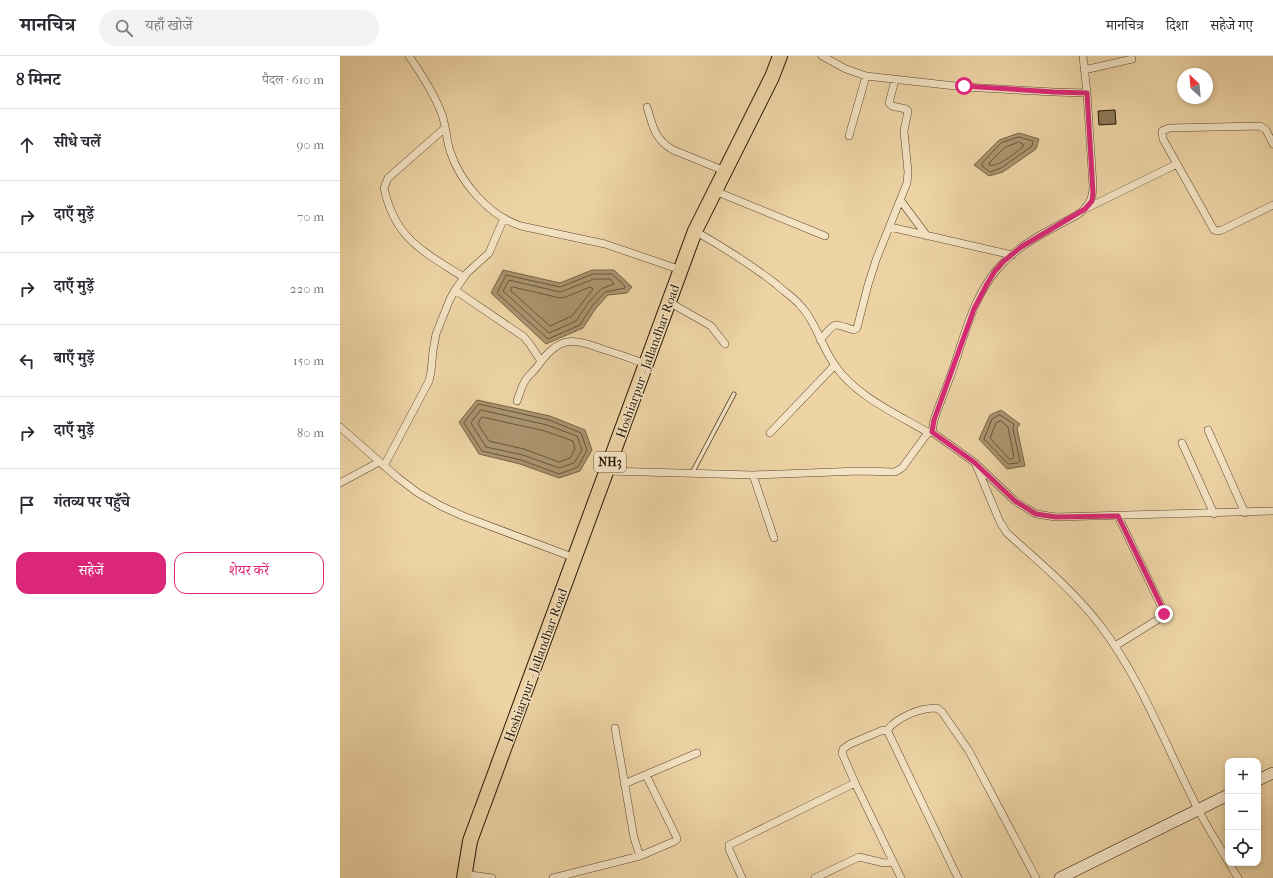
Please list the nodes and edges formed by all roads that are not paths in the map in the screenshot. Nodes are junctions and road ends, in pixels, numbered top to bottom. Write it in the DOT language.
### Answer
graph roads {
  1 [pos="409,56"];
  2 [pos="780,56"];
  3 [pos="822,56"];
  4 [pos="1083,56"];
  5 [pos="1132,59"];
  6 [pos="1113,60"];
  7 [pos="1084,70"];
  8 [pos="866,76"];
  9 [pos="895,80"];
  10 [pos="1087,93"];
  11 [pos="648,107"];
  12 [pos="445,128"];
  13 [pos="848,136"];
  14 [pos="1273,144"];
  15 [pos="1177,164"];
  16 [pos="725,171"];
  17 [pos="715,191"];
  18 [pos="901,201"];
  19 [pos="1273,205"];
  20 [pos="1085,209"];
  21 [pos="504,218"];
  22 [pos="890,227"];
  23 [pos="695,230"];
  24 [pos="825,236"];
  25 [pos="927,236"];
  26 [pos="1012,255"];
  27 [pos="681,270"];
  28 [pos="463,277"];
  29 [pos="455,290"];
  30 [pos="669,302"];
  31 [pos="820,340"];
  32 [pos="725,344"];
  33 [pos="541,361"];
  34 [pos="646,364"];
  35 [pos="835,365"];
  36 [pos="734,394"];
  37 [pos="517,401"];
  38 [pos="340,427"];
  39 [pos="1208,430"];
  40 [pos="930,432"];
  41 [pos="770,433"];
  42 [pos="1182,443"];
  43 [pos="974,462"];
  44 [pos="382,464"];
  45 [pos="607,471"];
  46 [pos="691,474"];
  47 [pos="753,476"];
  48 [pos="340,483"];
  49 [pos="1273,511"];
  50 [pos="1245,512"];
  51 [pos="1214,514"];
  52 [pos="1118,516"];
  53 [pos="774,538"];
  54 [pos="575,558"];
  55 [pos="1115,646"];
  56 [pos="615,728"];
  57 [pos="887,730"];
  58 [pos="697,753"];
  59 [pos="1273,773"];
  60 [pos="646,775"];
  61 [pos="1261,779"];
  62 [pos="855,783"];
  63 [pos="624,784"];
  64 [pos="1225,796"];
  65 [pos="1198,810"];
  66 [pos="1225,855"];
  67 [pos="640,856"];
  68 [pos="893,862"];
  69 [pos="1231,866"];
  70 [pos="463,877"];
  71 [pos="492,878"];
  72 [pos="553,878"];
  73 [pos="742,878"];
  74 [pos="815,878"];
  75 [pos="901,878"];
  76 [pos="958,878"];
  77 [pos="1036,878"];
  78 [pos="1060,878"];
  79 [pos="1238,878"];
  1 -- 12 [label="street"];
  2 -- 16 [label="highway, Hoshiarpur - Jallandhar Road / NH3"];
  3 -- 8 [label="street"];
  4 -- 7 [label="street"];
  5 -- 6 [label="street"];
  6 -- 7 [label="street"];
  7 -- 10 [label="street"];
  8 -- 9 [label="street"];
  8 -- 13 [label="street"];
  9 -- 10 [label="street"];
  9 -- 18 [label="street"];
  10 -- 20 [label="street"];
  11 -- 16 [label="street"];
  12 -- 21 [label="street"];
  12 -- 28 [label="street"];
  14 -- 15 [label="street"];
  15 -- 19 [label="street"];
  15 -- 20 [label="street"];
  16 -- 17 [label="highway, Hoshiarpur - Jallandhar Road / NH3"];
  17 -- 23 [label="highway, Hoshiarpur - Jallandhar Road / NH3"];
  17 -- 24 [label="street"];
  18 -- 22 [label="street"];
  18 -- 25 [label="street"];
  20 -- 26 [label="street"];
  21 -- 27 [label="street"];
  21 -- 28 [label="street"];
  22 -- 25 [label="street"];
  22 -- 31 [label="street"];
  23 -- 27 [label="highway, Hoshiarpur - Jallandhar Road / NH3"];
  23 -- 31 [label="street"];
  25 -- 26 [label="street"];
  26 -- 40 [label="street"];
  27 -- 30 [label="highway, Hoshiarpur - Jallandhar Road / NH3"];
  28 -- 29 [label="street"];
  29 -- 33 [label="street"];
  29 -- 44 [label="street"];
  30 -- 32 [label="street"];
  30 -- 34 [label="highway, Hoshiarpur - Jallandhar Road / NH3"];
  31 -- 35 [label="street"];
  33 -- 34 [label="street"];
  33 -- 37 [label="street"];
  34 -- 45 [label="highway, Hoshiarpur - Jallandhar Road / NH3"];
  35 -- 40 [label="street"];
  35 -- 41 [label="street"];
  36 -- 46 [label="lane"];
  38 -- 44 [label="street"];
  39 -- 50 [label="street"];
  40 -- 43 [label="street"];
  40 -- 47 [label="street"];
  42 -- 51 [label="street"];
  43 -- 52 [label="street"];
  43 -- 55 [label="street"];
  44 -- 48 [label="street"];
  44 -- 54 [label="street"];
  45 -- 46 [label="street"];
  45 -- 54 [label="highway, Hoshiarpur - Jallandhar Road / NH3"];
  46 -- 47 [label="street"];
  47 -- 53 [label="street"];
  49 -- 50 [label="street"];
  50 -- 51 [label="street"];
  51 -- 52 [label="street"];
  52 -- 55 [label="street"];
  54 -- 70 [label="highway, Hoshiarpur - Jallandhar Road / NH3"];
  55 -- 65 [label="street"];
  56 -- 63 [label="street"];
  57 -- 62 [label="street"];
  57 -- 76 [label="street"];
  57 -- 77 [label="street"];
  58 -- 60 [label="street"];
  59 -- 61 [label="street"];
  60 -- 63 [label="street"];
  60 -- 67 [label="street"];
  62 -- 68 [label="street"];
  62 -- 73 [label="street"];
  63 -- 67 [label="street"];
  64 -- 65 [label="street"];
  65 -- 66 [label="street"];
  65 -- 78 [label="street"];
  67 -- 72 [label="street"];
  68 -- 74 [label="street"];
  68 -- 75 [label="street"];
  69 -- 79 [label="street"];
  70 -- 71 [label="street"];
}
